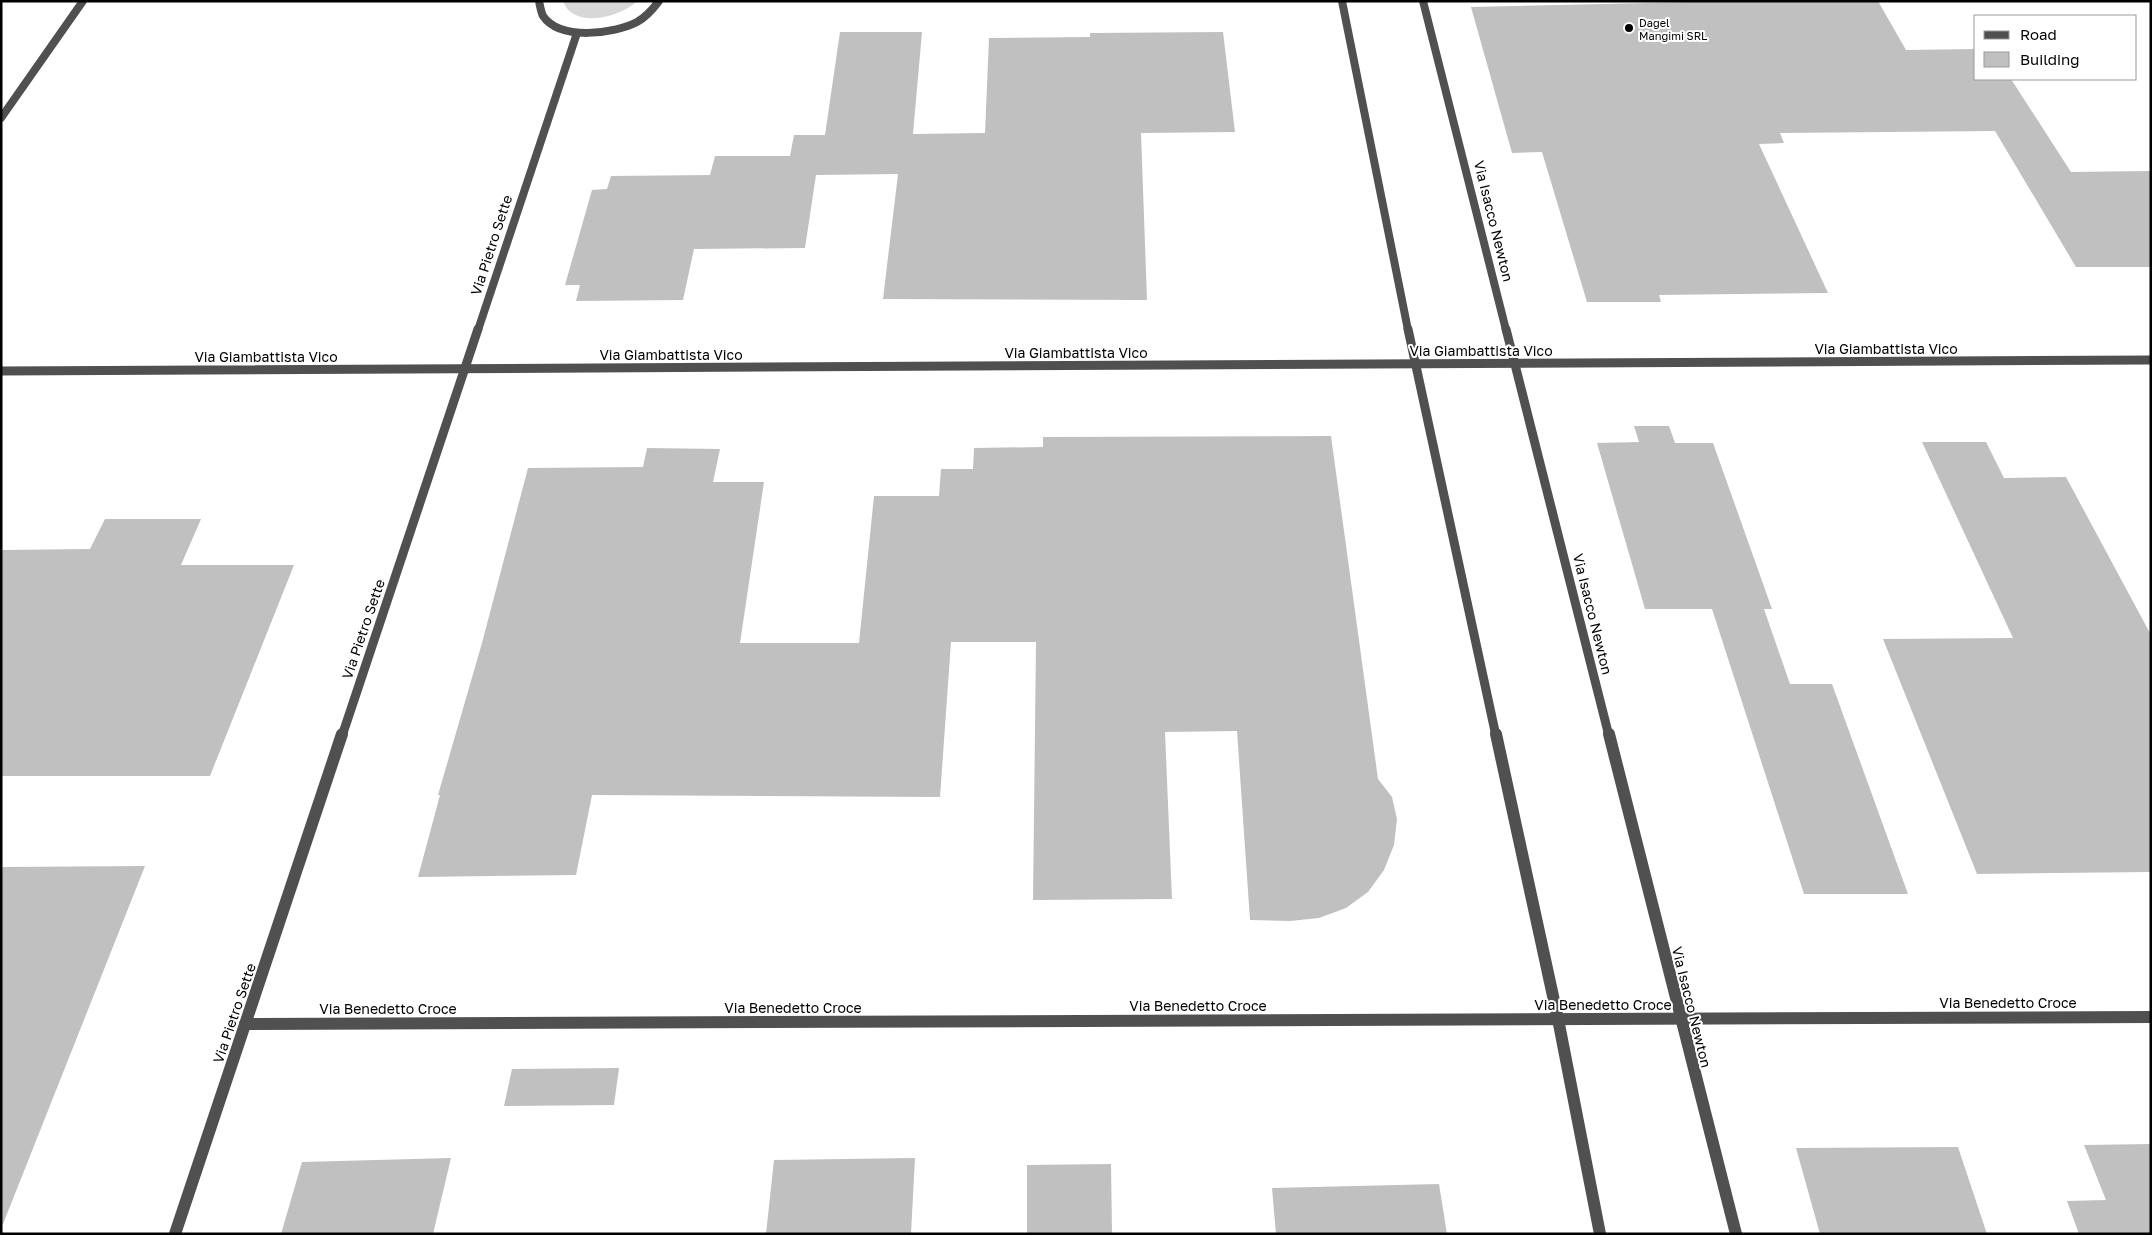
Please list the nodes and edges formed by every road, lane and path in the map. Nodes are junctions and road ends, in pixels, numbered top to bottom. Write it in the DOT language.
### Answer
graph roads {
  1 [pos="83,1"];
  2 [pos="539,1"];
  3 [pos="659,1"];
  4 [pos="1342,1"];
  5 [pos="1423,1"];
  6 [pos="577,32"];
  7 [pos="1,118"];
  8 [pos="2151,360"];
  9 [pos="1415,364"];
  10 [pos="1516,364"];
  11 [pos="464,368"];
  12 [pos="1,371"];
  13 [pos="2151,1017"];
  14 [pos="1681,1018"];
  15 [pos="1558,1019"];
  16 [pos="245,1024"];
  17 [pos="174,1234"];
  18 [pos="1600,1234"];
  19 [pos="1736,1234"];
  1 -- 7 [label="street"];
  2 -- 6 [label="street"];
  3 -- 6 [label="street"];
  4 -- 9 [label="street"];
  5 -- 10 [label="street, Via Isacco Newton"];
  6 -- 11 [label="street, Via Pietro Sette"];
  8 -- 10 [label="street, Via Giambattista Vico"];
  9 -- 10 [label="street, Via Giambattista Vico"];
  9 -- 11 [label="street, Via Giambattista Vico"];
  9 -- 15 [label="street"];
  10 -- 14 [label="street, Via Isacco Newton"];
  11 -- 12 [label="street, Via Giambattista Vico"];
  11 -- 16 [label="street, Via Pietro Sette"];
  13 -- 14 [label="street, Via Benedetto Croce"];
  14 -- 15 [label="street, Via Benedetto Croce"];
  14 -- 19 [label="street, Via Isacco Newton"];
  15 -- 16 [label="street, Via Benedetto Croce"];
  15 -- 18 [label="street"];
  16 -- 17 [label="street, Via Pietro Sette"];
}
